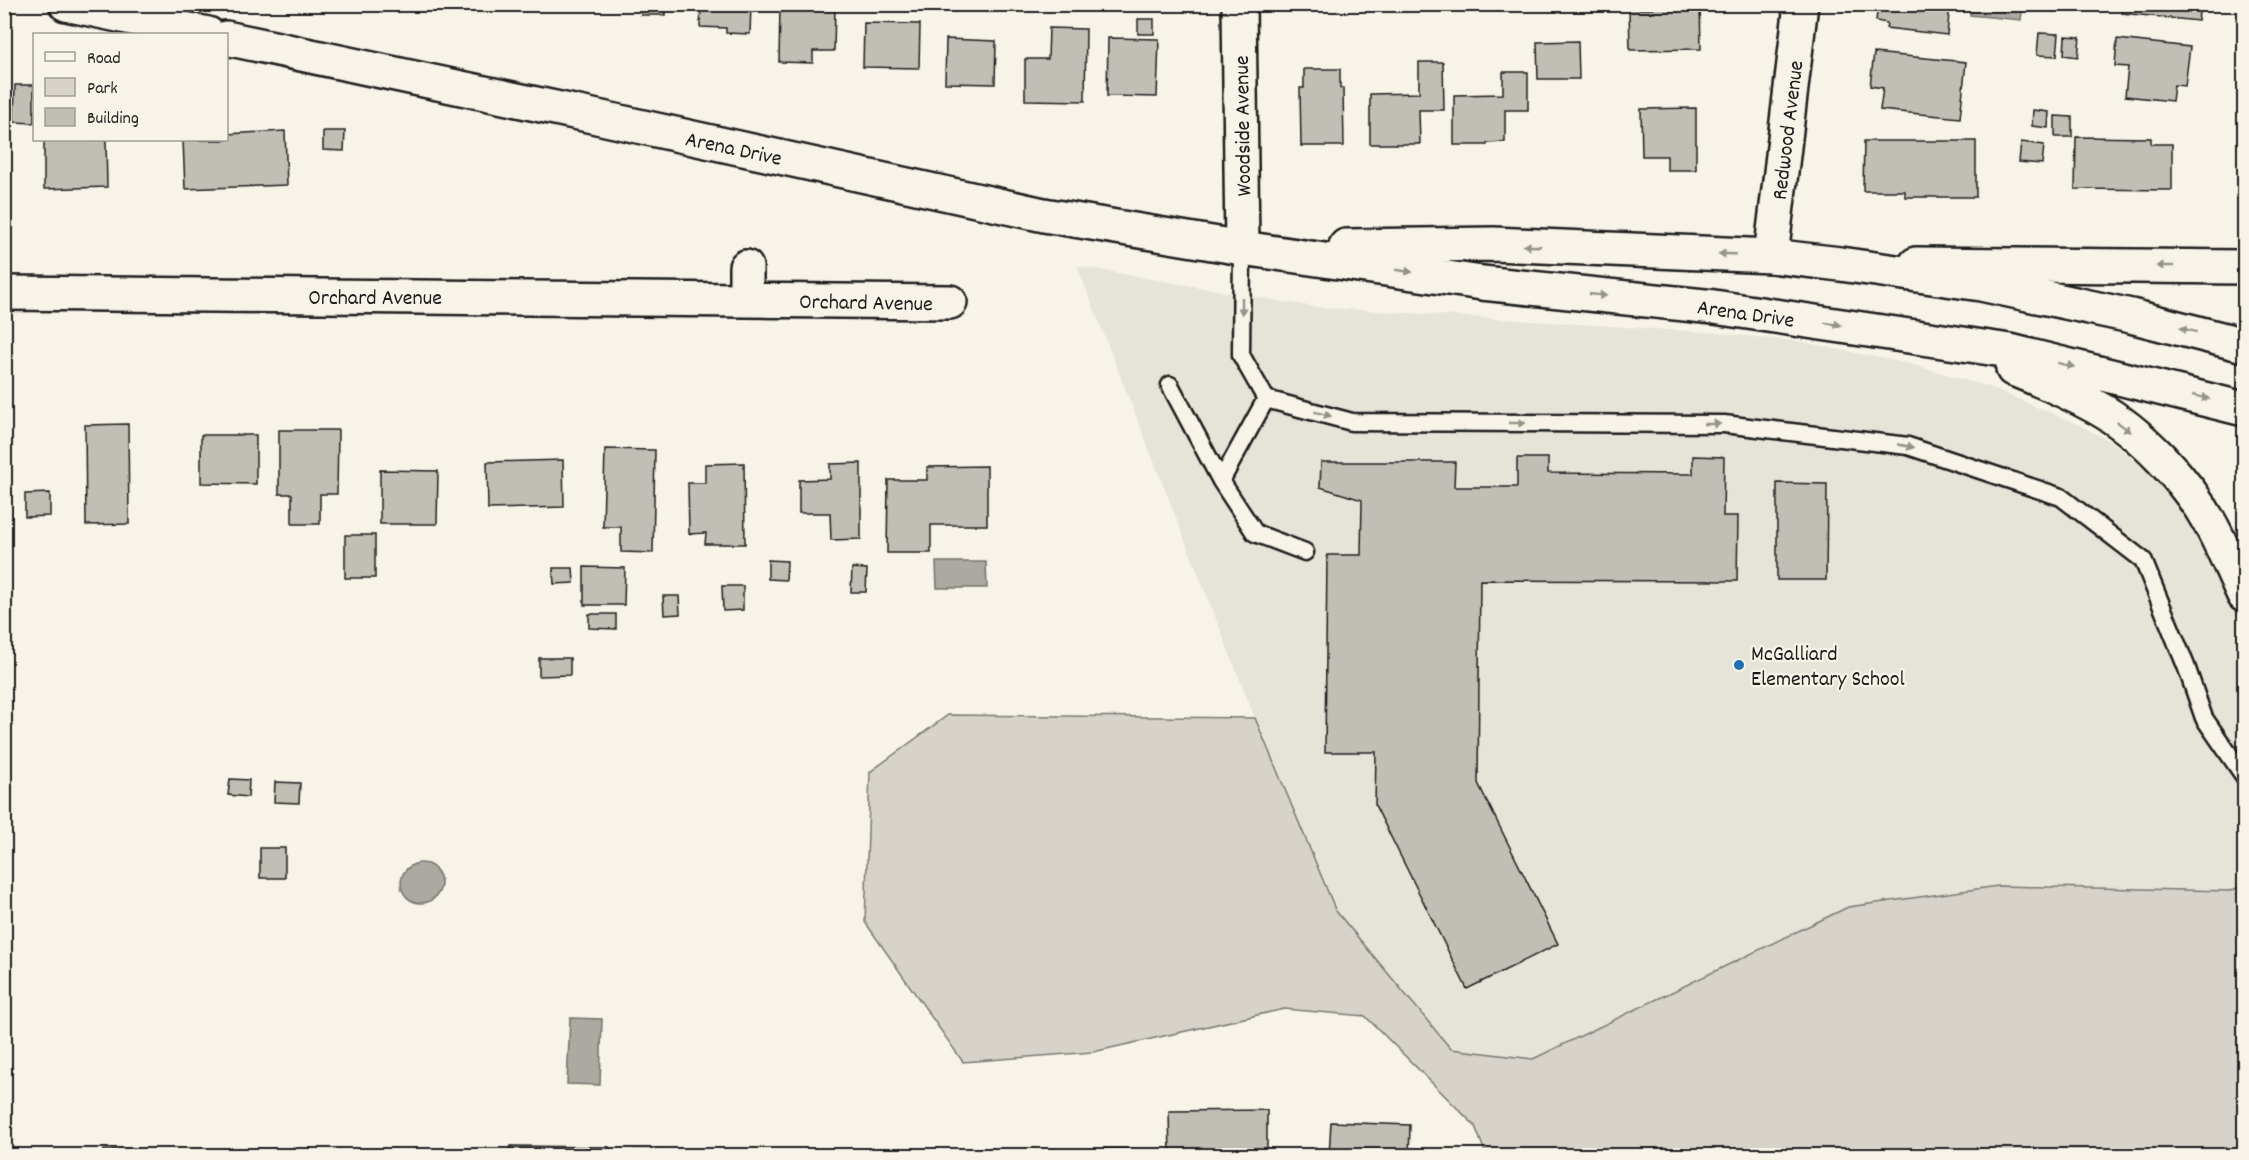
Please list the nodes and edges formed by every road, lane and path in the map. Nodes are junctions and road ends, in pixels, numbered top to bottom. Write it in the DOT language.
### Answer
graph roads {
  1 [pos="66,4"];
  2 [pos="1239,4"];
  3 [pos="1801,4"];
  4 [pos="203,33"];
  5 [pos="228,38"];
  6 [pos="1242,248"];
  7 [pos="1771,256"];
  8 [pos="1840,264"];
  9 [pos="746,267"];
  10 [pos="2244,267"];
  11 [pos="4,293"];
  12 [pos="746,299"];
  13 [pos="950,302"];
  14 [pos="1938,340"];
  15 [pos="2244,345"];
  16 [pos="1170,386"];
  17 [pos="1266,399"];
  18 [pos="2244,409"];
  19 [pos="1221,481"];
  20 [pos="1305,552"];
  21 [pos="2244,595"];
  22 [pos="2244,776"];
  1 -- 4 [label="main road"];
  2 -- 6 [label="main road, Woodside Avenue"];
  3 -- 7 [label="main road, Redwood Avenue"];
  5 -- 6 [label="main road, Arena Drive"];
  7 -- 6 [label="main road, Arena Drive, one-way"];
  6 -- 14 [label="main road, Arena Drive, one-way"];
  6 -- 17 [label="lane, one-way"];
  7 -- 8 [label="main road, Arena Drive"];
  10 -- 8 [label="main road, one-way"];
  15 -- 8 [label="main road, Arena Drive, one-way"];
  9 -- 12 [label="main road"];
  11 -- 12 [label="main road, Orchard Avenue"];
  12 -- 13 [label="main road, Orchard Avenue"];
  14 -- 18 [label="main road, Arena Drive, one-way"];
  14 -- 21 [label="main road, one-way"];
  16 -- 19 [label="lane"];
  17 -- 19 [label="lane"];
  17 -- 22 [label="lane, one-way"];
  19 -- 20 [label="lane"];
}
